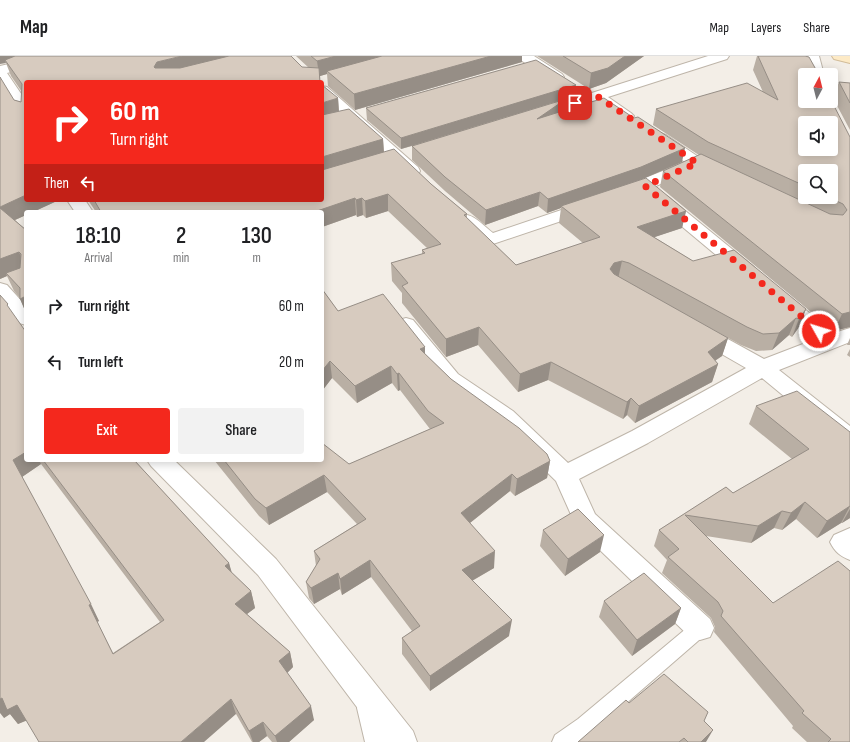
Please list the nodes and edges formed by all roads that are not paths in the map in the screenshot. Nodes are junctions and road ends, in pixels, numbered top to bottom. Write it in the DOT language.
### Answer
graph roads {
  1 [pos="61,56"];
  2 [pos="722,56"];
  3 [pos="812,56"];
  4 [pos="839,56"];
  5 [pos="850,59"];
  6 [pos="527,63"];
  7 [pos="815,68"];
  8 [pos="0,71"];
  9 [pos="324,84"];
  10 [pos="593,97"];
  11 [pos="24,109"];
  12 [pos="369,113"];
  13 [pos="353,117"];
  14 [pos="524,119"];
  15 [pos="334,122"];
  16 [pos="421,180"];
  17 [pos="645,186"];
  18 [pos="455,211"];
  19 [pos="4,286"];
  20 [pos="393,308"];
  21 [pos="24,315"];
  22 [pos="680,321"];
  23 [pos="840,338"];
  24 [pos="763,368"];
  25 [pos="850,438"];
  26 [pos="160,462"];
  27 [pos="565,475"];
  28 [pos="850,538"];
  29 [pos="850,549"];
  30 [pos="700,628"];
  31 [pos="361,690"];
  32 [pos="375,742"];
  33 [pos="402,742"];
  34 [pos="562,742"];
  1 -- 8 [label="street"];
  2 -- 10 [label="street"];
  3 -- 7 [label="street"];
  4 -- 5 [label="street"];
  6 -- 10 [label="street"];
  8 -- 11 [label="street"];
  9 -- 13 [label="street"];
  10 -- 14 [label="street"];
  10 -- 17 [label="street"];
  12 -- 13 [label="street"];
  13 -- 15 [label="street"];
  13 -- 16 [label="street"];
  17 -- 18 [label="street"];
  17 -- 23 [label="street"];
  19 -- 21 [label="street"];
  20 -- 27 [label="street"];
  22 -- 24 [label="street"];
  23 -- 24 [label="street"];
  24 -- 25 [label="street"];
  24 -- 27 [label="street"];
  26 -- 31 [label="street"];
  27 -- 30 [label="street"];
  28 -- 29 [label="street"];
  30 -- 34 [label="lane"];
  31 -- 32 [label="lane"];
  31 -- 33 [label="street"];
}
